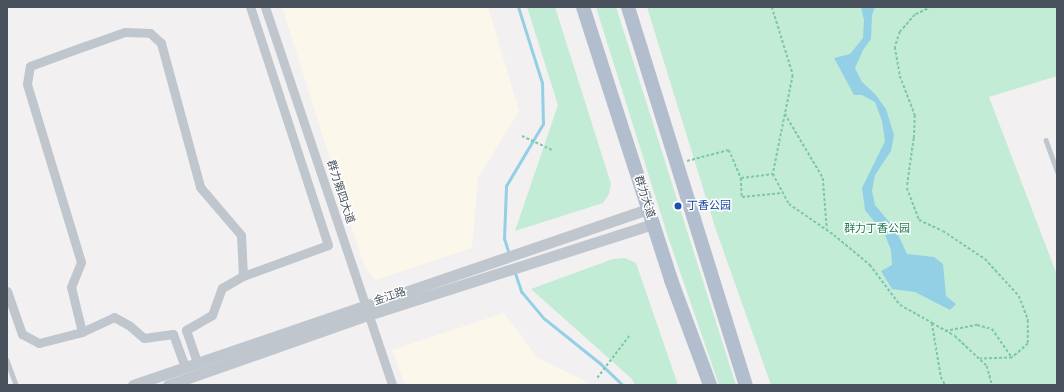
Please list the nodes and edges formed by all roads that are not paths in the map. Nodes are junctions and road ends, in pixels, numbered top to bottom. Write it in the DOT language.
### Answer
graph roads {
  1 [pos="250,7"];
  2 [pos="266,7"];
  3 [pos="583,7"];
  4 [pos="628,7"];
  5 [pos="1046,140"];
  6 [pos="1057,171"];
  7 [pos="648,210"];
  8 [pos="653,224"];
  9 [pos="708,260"];
  10 [pos="243,276"];
  11 [pos="671,280"];
  12 [pos="7,291"];
  13 [pos="367,310"];
  14 [pos="82,332"];
  15 [pos="7,360"];
  16 [pos="197,362"];
  17 [pos="184,367"];
  18 [pos="16,385"];
  19 [pos="133,385"];
  20 [pos="168,385"];
  21 [pos="392,385"];
  22 [pos="703,385"];
  23 [pos="710,385"];
  24 [pos="746,385"];
  25 [pos="755,385"];
  1 -- 10 [label="street"];
  2 -- 13 [label="street, 群力第四大道"];
  3 -- 7 [label="main road, 群力大道"];
  4 -- 9 [label="main road"];
  5 -- 6 [label="lane"];
  7 -- 8 [label="main road, 群力大道"];
  7 -- 13 [label="street, 金江路"];
  8 -- 11 [label="main road, 群力大道"];
  8 -- 13 [label="street, 金江路"];
  9 -- 24 [label="main road"];
  9 -- 25 [label="main road"];
  10 -- 14 [label="street"];
  10 -- 16 [label="street"];
  11 -- 22 [label="main road"];
  11 -- 23 [label="main road, 群力大道"];
  12 -- 14 [label="street"];
  13 -- 16 [label="street, 金江路"];
  13 -- 20 [label="street, 金江路"];
  13 -- 21 [label="street, 群力第四大道"];
  14 -- 17 [label="street"];
  15 -- 18 [label="lane"];
  16 -- 17 [label="street, 金江路"];
  17 -- 19 [label="street, 金江路"];
}
